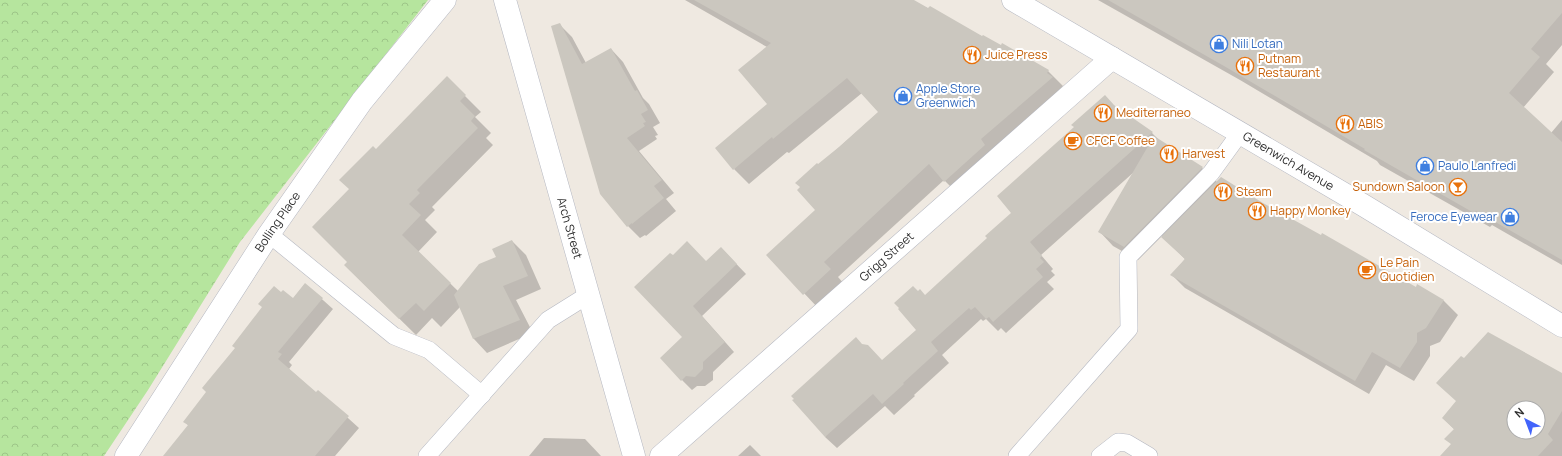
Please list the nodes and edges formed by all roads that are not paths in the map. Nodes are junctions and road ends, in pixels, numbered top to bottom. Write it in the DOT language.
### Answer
graph roads {
  1 [pos="445,0"];
  2 [pos="505,0"];
  3 [pos="1013,0"];
  4 [pos="1112,58"];
  5 [pos="1240,133"];
  6 [pos="269,234"];
  7 [pos="588,295"];
  8 [pos="1562,326"];
  9 [pos="482,395"];
  10 [pos="126,456"];
  11 [pos="427,456"];
  12 [pos="634,456"];
  13 [pos="661,456"];
  14 [pos="1017,456"];
  15 [pos="1100,456"];
  16 [pos="1149,456"];
  1 -- 6 [label="street, Bolling Place"];
  2 -- 7 [label="street, Arch Street"];
  3 -- 4 [label="street, Greenwich Avenue"];
  4 -- 5 [label="street, Greenwich Avenue"];
  4 -- 13 [label="street, Grigg Street"];
  5 -- 8 [label="street, Greenwich Avenue"];
  5 -- 14 [label="lane"];
  6 -- 9 [label="lane"];
  6 -- 10 [label="street, Bolling Place"];
  7 -- 9 [label="lane"];
  7 -- 12 [label="street, Arch Street"];
  9 -- 11 [label="lane"];
  15 -- 16 [label="lane"];
}
